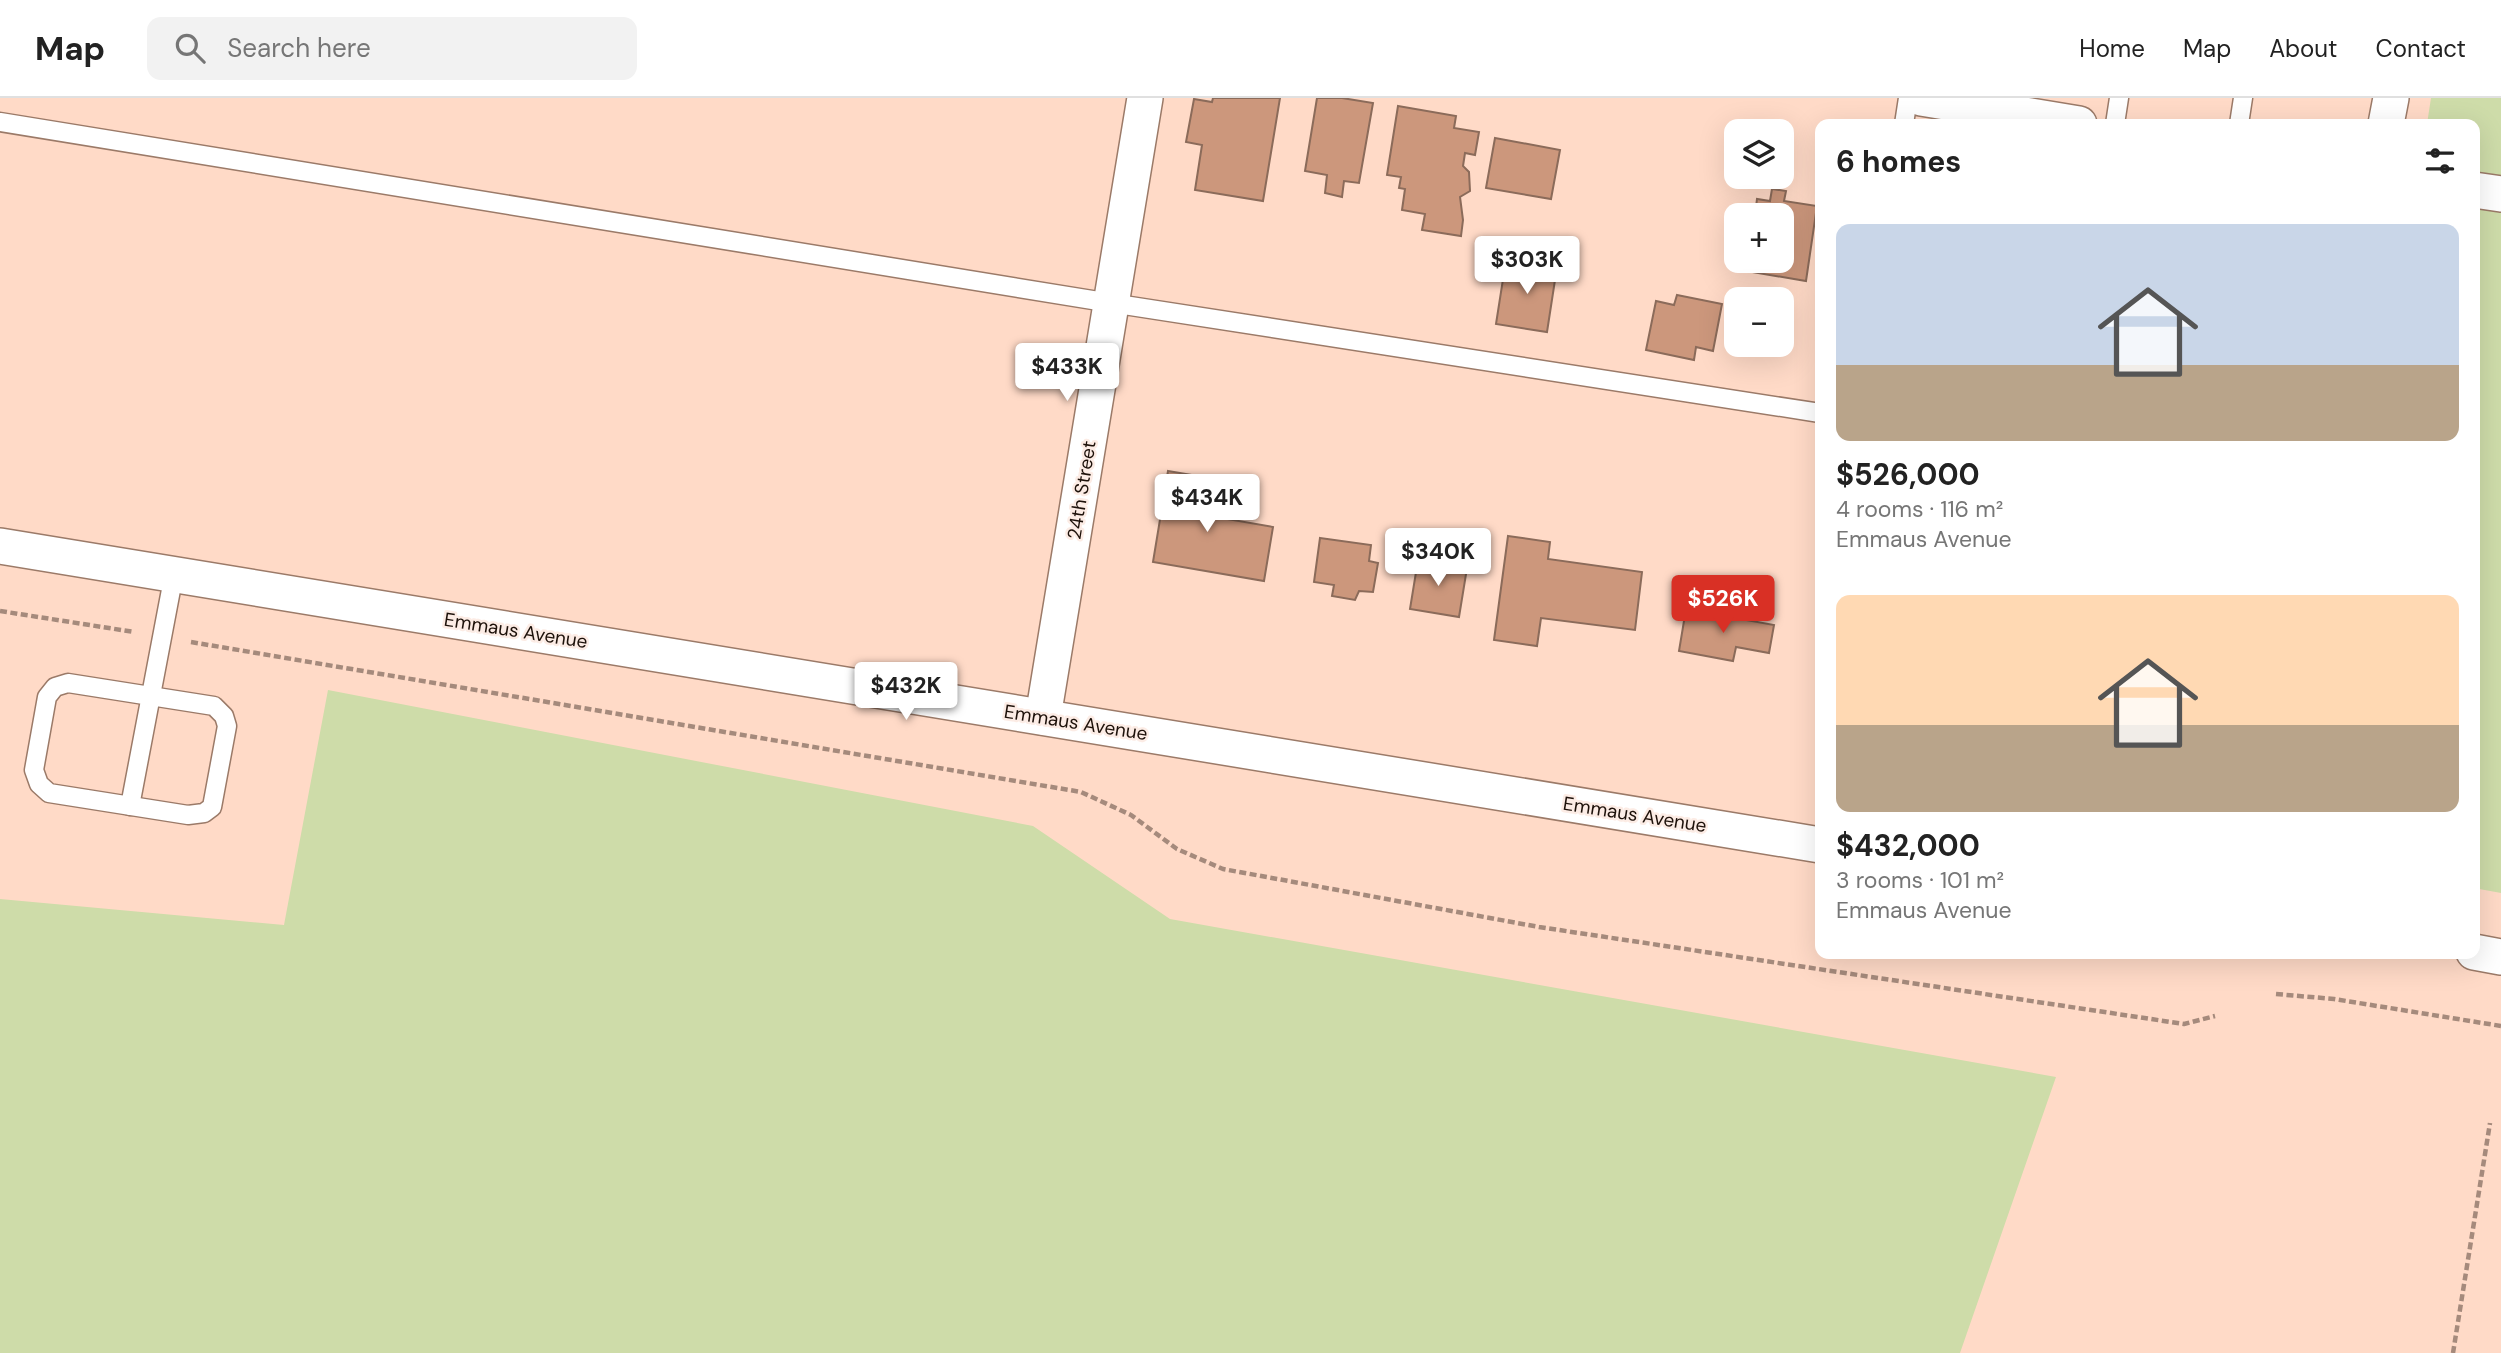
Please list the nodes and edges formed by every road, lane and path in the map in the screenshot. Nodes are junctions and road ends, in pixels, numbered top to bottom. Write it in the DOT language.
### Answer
graph roads {
  1 [pos="1145,98"];
  2 [pos="1908,98"];
  3 [pos="1921,98"];
  4 [pos="2119,98"];
  5 [pos="2244,98"];
  6 [pos="2391,98"];
  7 [pos="2000,105"];
  8 [pos="1905,119"];
  9 [pos="2058,119"];
  10 [pos="2116,119"];
  11 [pos="2240,119"];
  12 [pos="2387,119"];
  13 [pos="0,122"];
  14 [pos="2480,191"];
  15 [pos="2501,194"];
  16 [pos="1111,303"];
  17 [pos="1815,412"];
  18 [pos="0,546"];
  19 [pos="174,574"];
  20 [pos="0,611"];
  21 [pos="162,637"];
  22 [pos="151,694"];
  23 [pos="1043,717"];
  24 [pos="130,806"];
  25 [pos="1815,844"];
  26 [pos="2480,953"];
  27 [pos="2501,957"];
  28 [pos="2276,994"];
  29 [pos="2216,1016"];
  30 [pos="2501,1026"];
  31 [pos="2490,1123"];
  32 [pos="2453,1353"];
  1 -- 16 [label="street, 24th Street"];
  2 -- 8 [label="lane"];
  3 -- 7 [label="street"];
  4 -- 10 [label="lane"];
  5 -- 11 [label="lane"];
  6 -- 12 [label="street"];
  7 -- 9 [label="street"];
  13 -- 16 [label="lane"];
  14 -- 15 [label="street"];
  16 -- 17 [label="lane"];
  16 -- 23 [label="street, 24th Street"];
  18 -- 19 [label="street, Emmaus Avenue"];
  19 -- 21 [label="lane"];
  19 -- 23 [label="street, Emmaus Avenue"];
  20 -- 21 [label="path"];
  21 -- 22 [label="lane"];
  21 -- 29 [label="path"];
  22 -- 24 [label="lane"];
  22 -- 24 [label="lane"];
  22 -- 24 [label="lane"];
  23 -- 25 [label="street, Emmaus Avenue"];
  26 -- 27 [label="street"];
  28 -- 30 [label="path"];
  31 -- 32 [label="path"];
}
